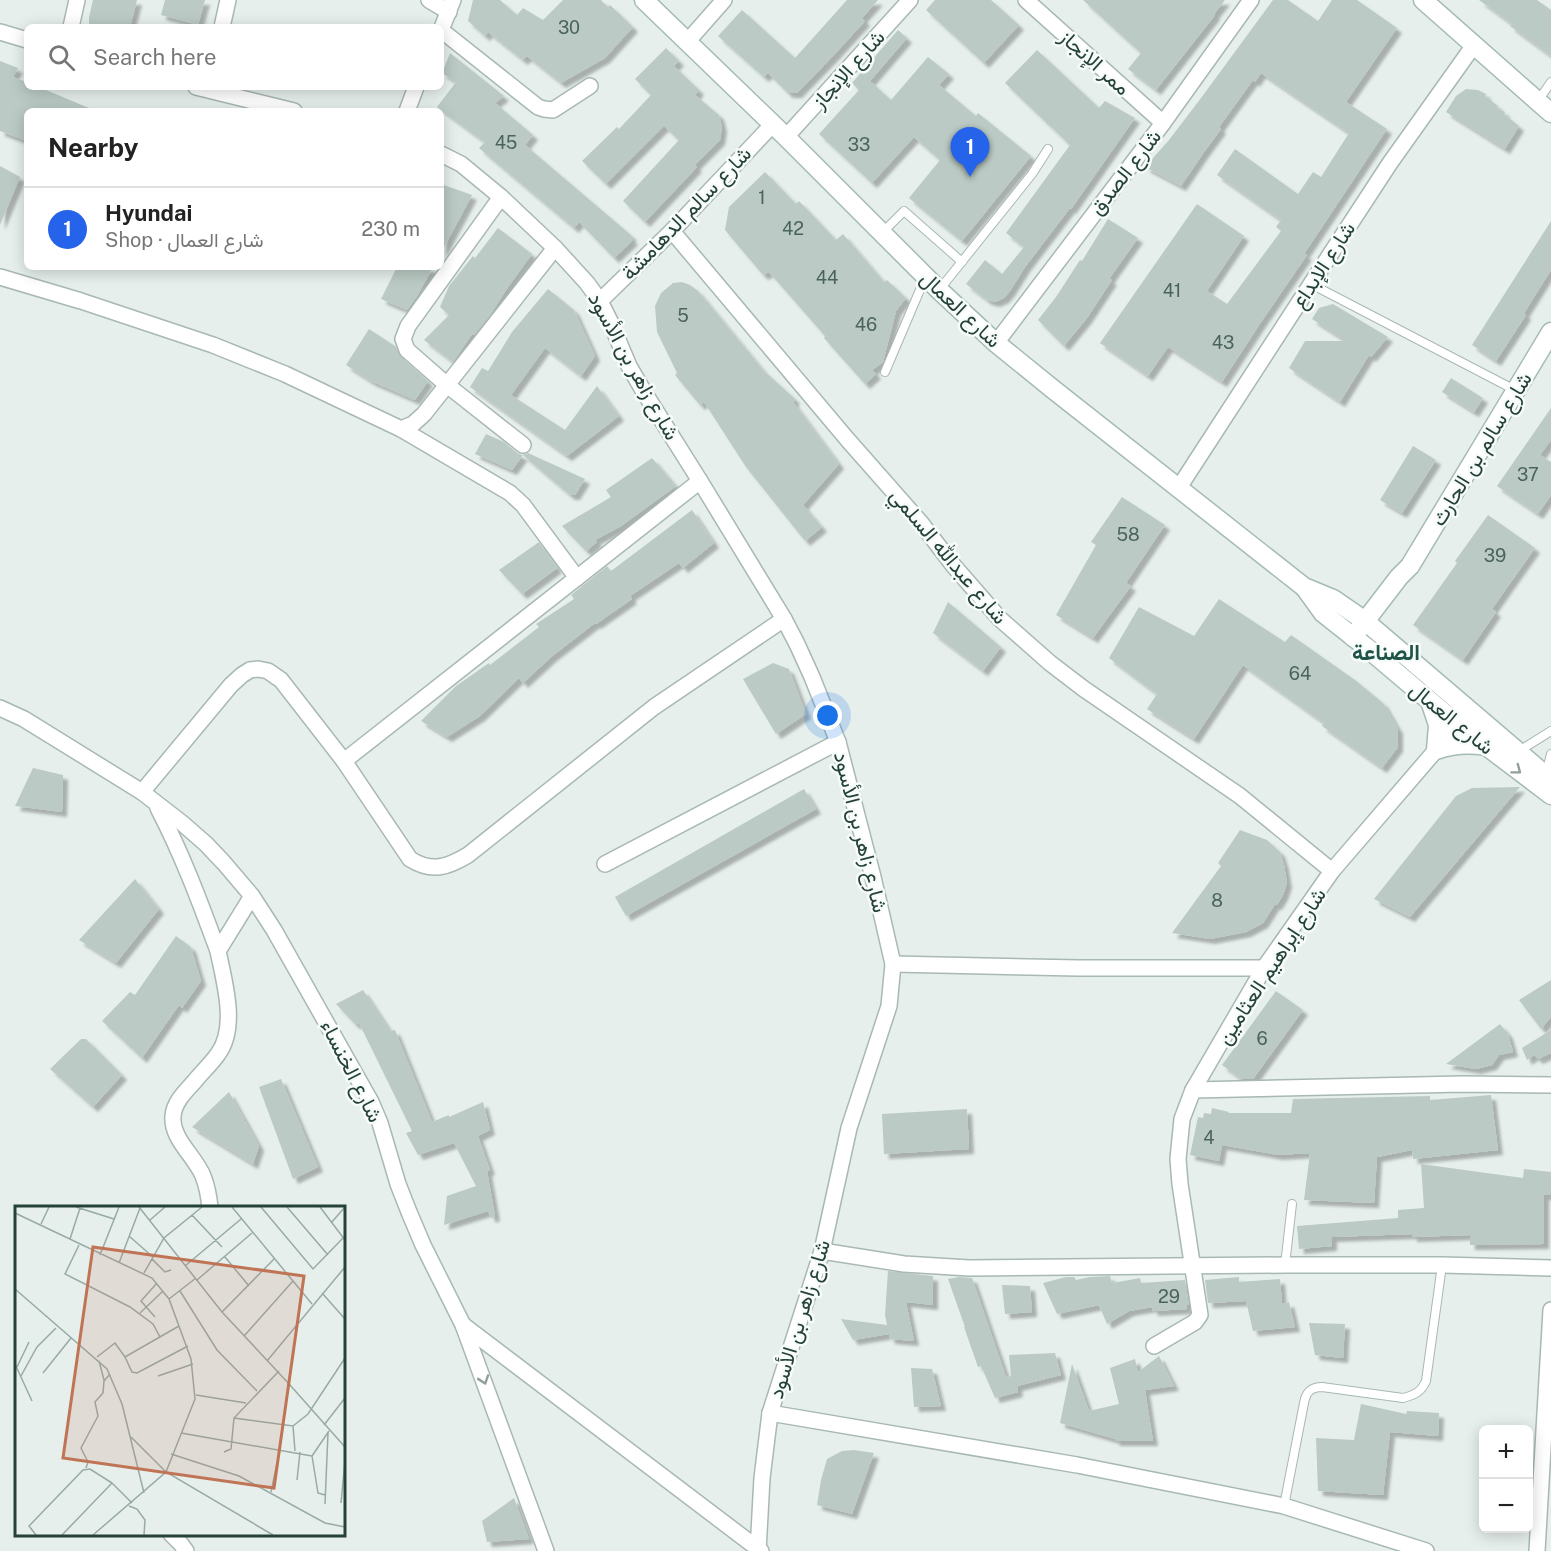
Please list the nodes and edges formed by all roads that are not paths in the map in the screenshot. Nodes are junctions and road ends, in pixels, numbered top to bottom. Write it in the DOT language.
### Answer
graph roads {
  1 [pos="77,0"];
  2 [pos="228,0"];
  3 [pos="429,0"];
  4 [pos="644,0"];
  5 [pos="724,0"];
  6 [pos="910,0"];
  7 [pos="1026,0"];
  8 [pos="1251,0"];
  9 [pos="1423,0"];
  10 [pos="451,6"];
  11 [pos="72,24"];
  12 [pos="223,24"];
  13 [pos="444,24"];
  14 [pos="0,32"];
  15 [pos="444,32"];
  16 [pos="24,39"];
  17 [pos="687,42"];
  18 [pos="1474,45"];
  19 [pos="1551,82"];
  20 [pos="590,86"];
  21 [pos="212,90"];
  22 [pos="415,90"];
  23 [pos="1544,107"];
  24 [pos="282,108"];
  25 [pos="408,108"];
  26 [pos="1163,123"];
  27 [pos="773,124"];
  28 [pos="786,137"];
  29 [pos="1048,149"];
  30 [pos="444,155"];
  31 [pos="501,197"];
  32 [pos="672,231"];
  33 [pos="882,233"];
  34 [pos="555,248"];
  35 [pos="962,262"];
  36 [pos="925,276"];
  37 [pos="0,277"];
  38 [pos="1311,284"];
  39 [pos="939,290"];
  40 [pos="600,301"];
  41 [pos="1549,339"];
  42 [pos="996,343"];
  43 [pos="885,372"];
  44 [pos="447,385"];
  45 [pos="1515,390"];
  46 [pos="401,429"];
  47 [pos="523,445"];
  48 [pos="700,481"];
  49 [pos="1178,489"];
  50 [pos="577,578"];
  51 [pos="1304,587"];
  52 [pos="784,619"];
  53 [pos="1371,626"];
  54 [pos="1360,642"];
  55 [pos="1430,701"];
  56 [pos="0,708"];
  57 [pos="1462,716"];
  58 [pos="1551,731"];
  59 [pos="838,742"];
  60 [pos="1486,746"];
  61 [pos="1436,750"];
  62 [pos="1518,752"];
  63 [pos="1551,754"];
  64 [pos="344,761"];
  65 [pos="1549,778"];
  66 [pos="142,792"];
  67 [pos="1551,795"];
  68 [pos="154,802"];
  69 [pos="605,864"];
  70 [pos="1332,871"];
  71 [pos="252,896"];
  72 [pos="218,951"];
  73 [pos="893,964"];
  74 [pos="1264,968"];
  75 [pos="1551,1085"];
  76 [pos="1193,1090"];
  77 [pos="1292,1204"];
  78 [pos="210,1206"];
  79 [pos="822,1251"];
  80 [pos="1192,1265"];
  81 [pos="1285,1265"];
  82 [pos="1442,1265"];
  83 [pos="1551,1268"];
  84 [pos="1551,1310"];
  85 [pos="463,1325"];
  86 [pos="1154,1346"];
  87 [pos="770,1413"];
  88 [pos="1284,1506"];
  89 [pos="173,1536"];
  90 [pos="186,1551"];
  91 [pos="546,1551"];
  92 [pos="759,1551"];
  93 [pos="1426,1551"];
  94 [pos="1537,1551"];
  1 -- 11 [label="street"];
  2 -- 12 [label="street"];
  3 -- 10 [label="street"];
  4 -- 17 [label="street, شارع العمال"];
  5 -- 17 [label="street"];
  6 -- 28 [label="street, شارع الإنجاز"];
  7 -- 26 [label="street, ممر الإنجاز"];
  8 -- 26 [label="street, شارع الصدق"];
  9 -- 18 [label="street"];
  10 -- 13 [label="street"];
  14 -- 16 [label="street"];
  15 -- 20 [label="street"];
  17 -- 27 [label="street, شارع العمال"];
  18 -- 23 [label="street"];
  18 -- 38 [label="street, شارع الإبداع"];
  19 -- 23 [label="lane"];
  21 -- 24 [label="street"];
  22 -- 25 [label="street"];
  26 -- 42 [label="street, شارع الصدق"];
  27 -- 28 [label="street, شارع العمال"];
  27 -- 32 [label="street, شارع سالم الدهامشة"];
  28 -- 33 [label="street, شارع العمال"];
  29 -- 35 [label="lane"];
  30 -- 31 [label="street, شارع زاهر بن الأسود"];
  31 -- 34 [label="street, شارع زاهر بن الأسود"];
  31 -- 44 [label="street"];
  32 -- 40 [label="street, شارع سالم الدهامشة"];
  32 -- 70 [label="street, شارع عبدالله السلمي"];
  33 -- 35 [label="lane"];
  33 -- 36 [label="street, شارع العمال"];
  34 -- 40 [label="street, شارع زاهر بن الأسود"];
  34 -- 44 [label="street"];
  35 -- 39 [label="lane"];
  36 -- 39 [label="street, شارع العمال"];
  36 -- 43 [label="lane"];
  37 -- 46 [label="street"];
  38 -- 45 [label="lane"];
  38 -- 49 [label="street, شارع الإبداع"];
  39 -- 42 [label="street, شارع العمال"];
  40 -- 48 [label="street, شارع زاهر بن الأسود"];
  41 -- 45 [label="street, شارع سالم بن الحارث"];
  42 -- 49 [label="street, شارع العمال"];
  44 -- 46 [label="street"];
  44 -- 47 [label="street"];
  45 -- 53 [label="street, شارع سالم بن الحارث"];
  46 -- 50 [label="street"];
  48 -- 50 [label="street"];
  48 -- 52 [label="street, شارع زاهر بن الأسود"];
  49 -- 51 [label="street, شارع العمال"];
  50 -- 64 [label="street"];
  51 -- 53 [label="street, شارع العمال"];
  51 -- 54 [label="street, شارع العمال"];
  52 -- 59 [label="street, شارع زاهر بن الأسود"];
  52 -- 64 [label="street"];
  53 -- 54 [label="street, شارع سالم بن الحارث"];
  53 -- 57 [label="street, شارع العمال"];
  54 -- 55 [label="street, شارع العمال"];
  55 -- 57 [label="street, شارع العمال"];
  55 -- 61 [label="street"];
  56 -- 66 [label="street, شارع الخنساء"];
  57 -- 60 [label="street, شارع العمال"];
  57 -- 61 [label="street, شارع إبراهيم العثامين"];
  57 -- 62 [label="street, شارع العمال"];
  58 -- 62 [label="lane"];
  59 -- 69 [label="street"];
  59 -- 73 [label="street, شارع زاهر بن الأسود"];
  60 -- 61 [label="street"];
  60 -- 67 [label="street, شارع العمال, one-way"];
  61 -- 70 [label="street, شارع إبراهيم العثامين"];
  62 -- 65 [label="street, شارع العمال"];
  63 -- 65 [label="lane"];
  64 -- 66 [label="street"];
  66 -- 68 [label="street, شارع الخنساء"];
  68 -- 71 [label="street, شارع الخنساء"];
  68 -- 72 [label="street"];
  70 -- 74 [label="street, شارع إبراهيم العثامين"];
  71 -- 72 [label="street"];
  71 -- 85 [label="street, شارع الخنساء"];
  72 -- 78 [label="street"];
  73 -- 74 [label="street"];
  73 -- 79 [label="street, شارع زاهر بن الأسود"];
  74 -- 76 [label="street, شارع إبراهيم العثامين"];
  75 -- 76 [label="street"];
  76 -- 80 [label="street, شارع إبراهيم العثامين"];
  77 -- 81 [label="lane"];
  79 -- 80 [label="street"];
  79 -- 87 [label="street, شارع زاهر بن الأسود"];
  80 -- 81 [label="street"];
  80 -- 86 [label="street, شارع إبراهيم العثامين"];
  81 -- 82 [label="street"];
  82 -- 83 [label="street"];
  82 -- 88 [label="lane"];
  84 -- 94 [label="street"];
  85 -- 91 [label="street, شارع الخنساء, one-way"];
  85 -- 92 [label="street"];
  87 -- 88 [label="street"];
  87 -- 92 [label="street, شارع زاهر بن الأسود"];
  88 -- 93 [label="street"];
  89 -- 90 [label="street"];
}
